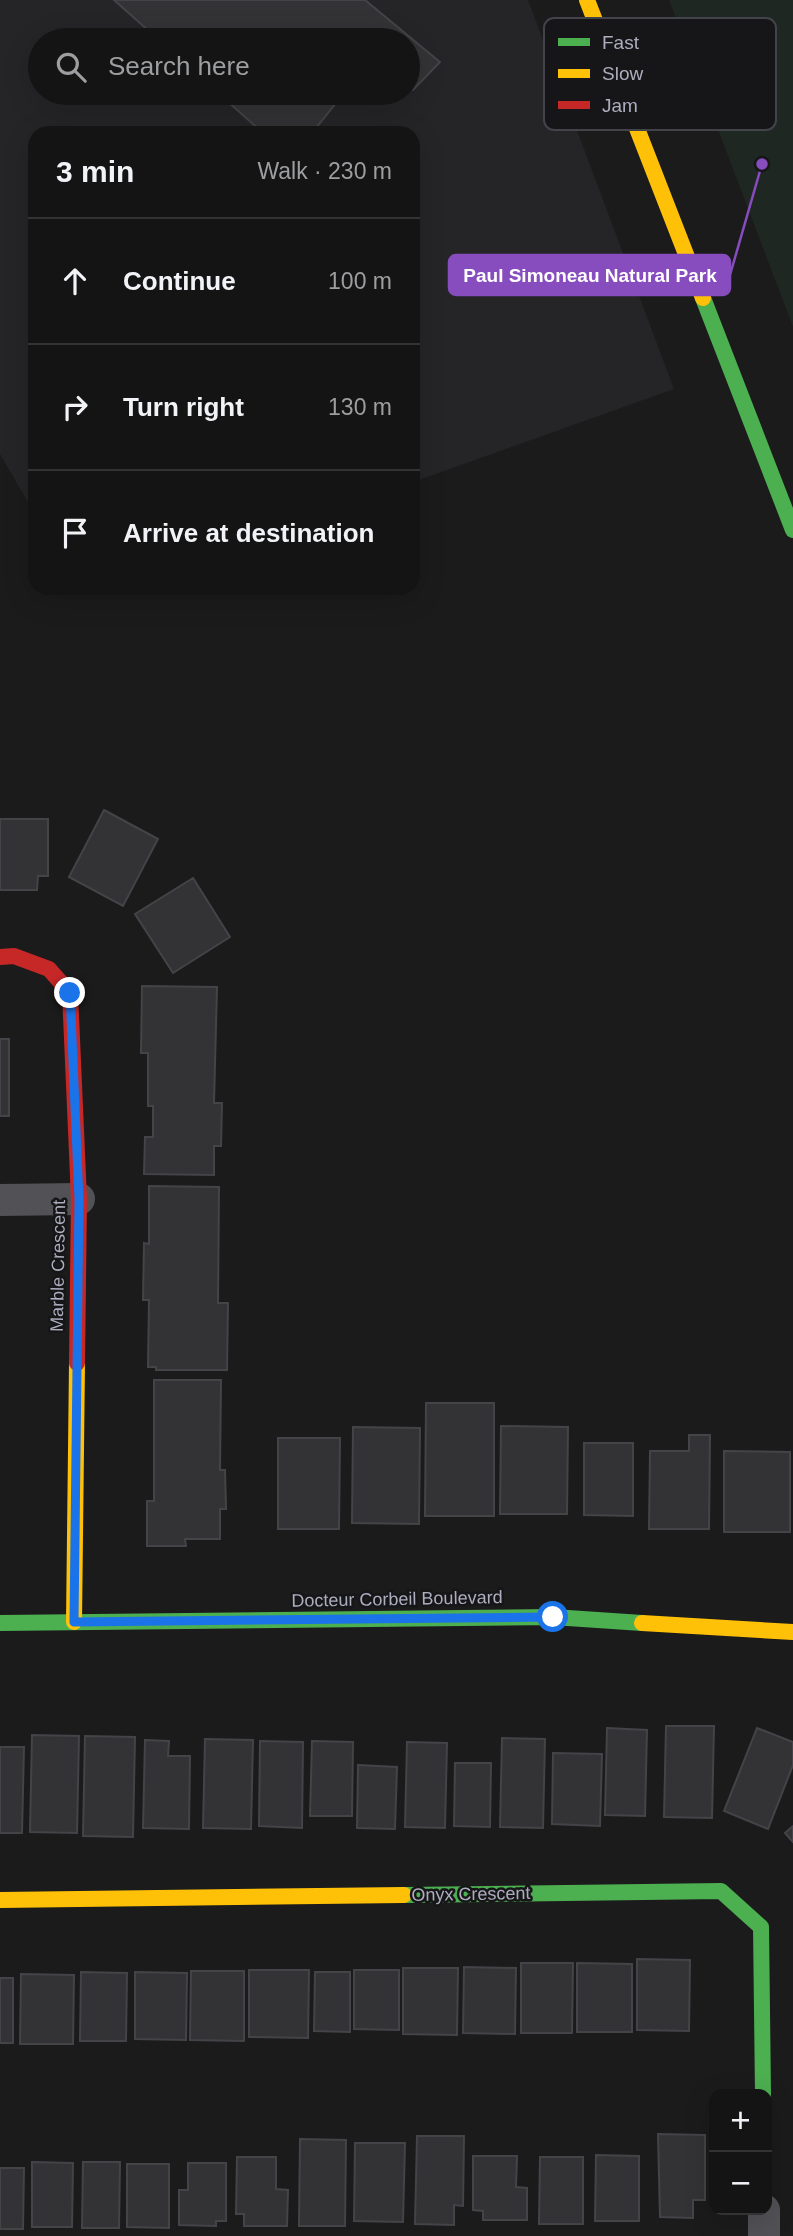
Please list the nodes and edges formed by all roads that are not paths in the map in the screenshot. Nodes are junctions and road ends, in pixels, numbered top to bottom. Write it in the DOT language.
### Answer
graph roads {
  1 [pos="587,0"];
  2 [pos="594,18"];
  3 [pos="638,130"];
  4 [pos="793,530"];
  5 [pos="0,957"];
  6 [pos="79,1199"];
  7 [pos="0,1200"];
  8 [pos="74,1622"];
  9 [pos="0,1623"];
  10 [pos="793,1632"];
  11 [pos="0,1900"];
  12 [pos="763,2089"];
  13 [pos="764,2215"];
  14 [pos="764,2236"];
  1 -- 2 [label="street"];
  3 -- 4 [label="street"];
  5 -- 6 [label="street, Marble Crescent"];
  6 -- 7 [label="street"];
  6 -- 8 [label="street, Marble Crescent"];
  8 -- 9 [label="street, Docteur Corbeil Boulevard"];
  8 -- 10 [label="street, Docteur Corbeil Boulevard"];
  11 -- 12 [label="street, Onyx Crescent"];
  13 -- 14 [label="street"];
}
